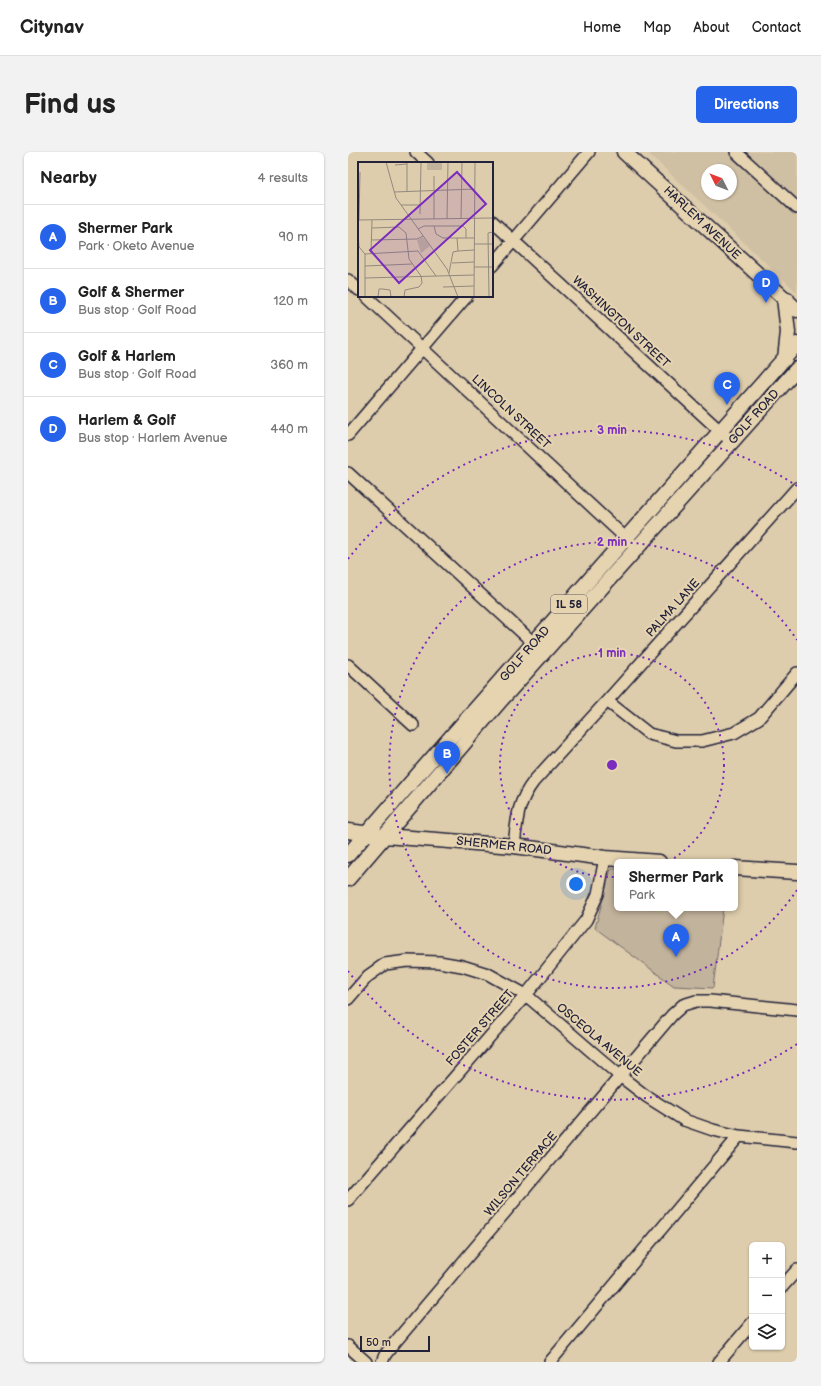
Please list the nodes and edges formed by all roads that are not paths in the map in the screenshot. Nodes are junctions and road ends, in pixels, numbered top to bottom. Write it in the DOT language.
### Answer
graph roads {
  1 [pos="416,152"];
  2 [pos="589,152"];
  3 [pos="624,152"];
  4 [pos="736,152"];
  5 [pos="427,162"];
  6 [pos="797,208"];
  7 [pos="493,222"];
  8 [pos="514,241"];
  9 [pos="493,265"];
  10 [pos="348,280"];
  11 [pos="358,289"];
  12 [pos="367,297"];
  13 [pos="466,297"];
  14 [pos="790,299"];
  15 [pos="797,310"];
  16 [pos="797,344"];
  17 [pos="423,348"];
  18 [pos="785,358"];
  19 [pos="797,370"];
  20 [pos="791,379"];
  21 [pos="720,432"];
  22 [pos="348,435"];
  23 [pos="732,442"];
  24 [pos="348,473"];
  25 [pos="797,488"];
  26 [pos="627,538"];
  27 [pos="638,549"];
  28 [pos="538,648"];
  29 [pos="348,665"];
  30 [pos="797,673"];
  31 [pos="607,701"];
  32 [pos="413,725"];
  33 [pos="348,831"];
  34 [pos="366,834"];
  35 [pos="385,836"];
  36 [pos="514,846"];
  37 [pos="348,855"];
  38 [pos="605,858"];
  39 [pos="618,859"];
  40 [pos="738,868"];
  41 [pos="797,872"];
  42 [pos="348,879"];
  43 [pos="526,995"];
  44 [pos="348,999"];
  45 [pos="797,1010"];
  46 [pos="620,1076"];
  47 [pos="739,1136"];
  48 [pos="797,1142"];
  49 [pos="348,1200"];
  50 [pos="797,1270"];
  51 [pos="785,1284"];
  52 [pos="749,1327"];
  53 [pos="348,1346"];
  54 [pos="366,1362"];
  55 [pos="382,1362"];
  56 [pos="550,1362"];
  57 [pos="719,1362"];
  1 -- 5 [label="street"];
  2 -- 8 [label="street"];
  3 -- 14 [label="main road, HARLEM AVENUE"];
  4 -- 6 [label="street"];
  7 -- 8 [label="street, WASHINGTON STREET"];
  8 -- 9 [label="street"];
  8 -- 21 [label="street, WASHINGTON STREET"];
  10 -- 11 [label="street"];
  12 -- 17 [label="street, LINCOLN STREET"];
  13 -- 17 [label="street"];
  14 -- 15 [label="main road, HARLEM AVENUE"];
  14 -- 18 [label="main road"];
  16 -- 18 [label="main road, GOLF ROAD / IL 58"];
  17 -- 22 [label="street"];
  17 -- 26 [label="street, LINCOLN STREET"];
  18 -- 21 [label="main road, GOLF ROAD / IL 58"];
  19 -- 20 [label="main road, GOLF ROAD / IL 58"];
  20 -- 23 [label="main road, GOLF ROAD / IL 58"];
  21 -- 23 [label="street, WASHINGTON STREET"];
  21 -- 26 [label="main road, GOLF ROAD / IL 58"];
  23 -- 27 [label="main road, GOLF ROAD / IL 58"];
  24 -- 28 [label="street"];
  25 -- 31 [label="street, PALMA LANE"];
  26 -- 27 [label="street, LINCOLN STREET"];
  26 -- 28 [label="main road, GOLF ROAD / IL 58"];
  27 -- 28 [label="main road, GOLF ROAD / IL 58"];
  28 -- 34 [label="main road, GOLF ROAD / IL 58"];
  28 -- 35 [label="main road, GOLF ROAD / IL 58"];
  29 -- 32 [label="street"];
  30 -- 31 [label="street"];
  31 -- 36 [label="street, PALMA LANE"];
  33 -- 34 [label="main road, SHERMER ROAD"];
  34 -- 35 [label="main road, SHERMER ROAD"];
  34 -- 37 [label="main road, GOLF ROAD / IL 58"];
  35 -- 36 [label="main road, SHERMER ROAD"];
  35 -- 42 [label="main road, GOLF ROAD / IL 58"];
  36 -- 38 [label="main road, SHERMER ROAD"];
  38 -- 39 [label="main road, SHERMER ROAD"];
  38 -- 43 [label="street, FOSTER STREET"];
  40 -- 41 [label="main road"];
  43 -- 44 [label="street, OSCEOLA AVENUE"];
  43 -- 46 [label="street, OSCEOLA AVENUE"];
  43 -- 49 [label="street, FOSTER STREET"];
  45 -- 46 [label="street, WILSON TERRACE"];
  46 -- 47 [label="street, OSCEOLA AVENUE"];
  46 -- 55 [label="street, WILSON TERRACE"];
  47 -- 48 [label="street, OSCEOLA AVENUE"];
  47 -- 56 [label="street"];
  50 -- 51 [label="street"];
  52 -- 57 [label="street"];
  53 -- 54 [label="street"];
}
